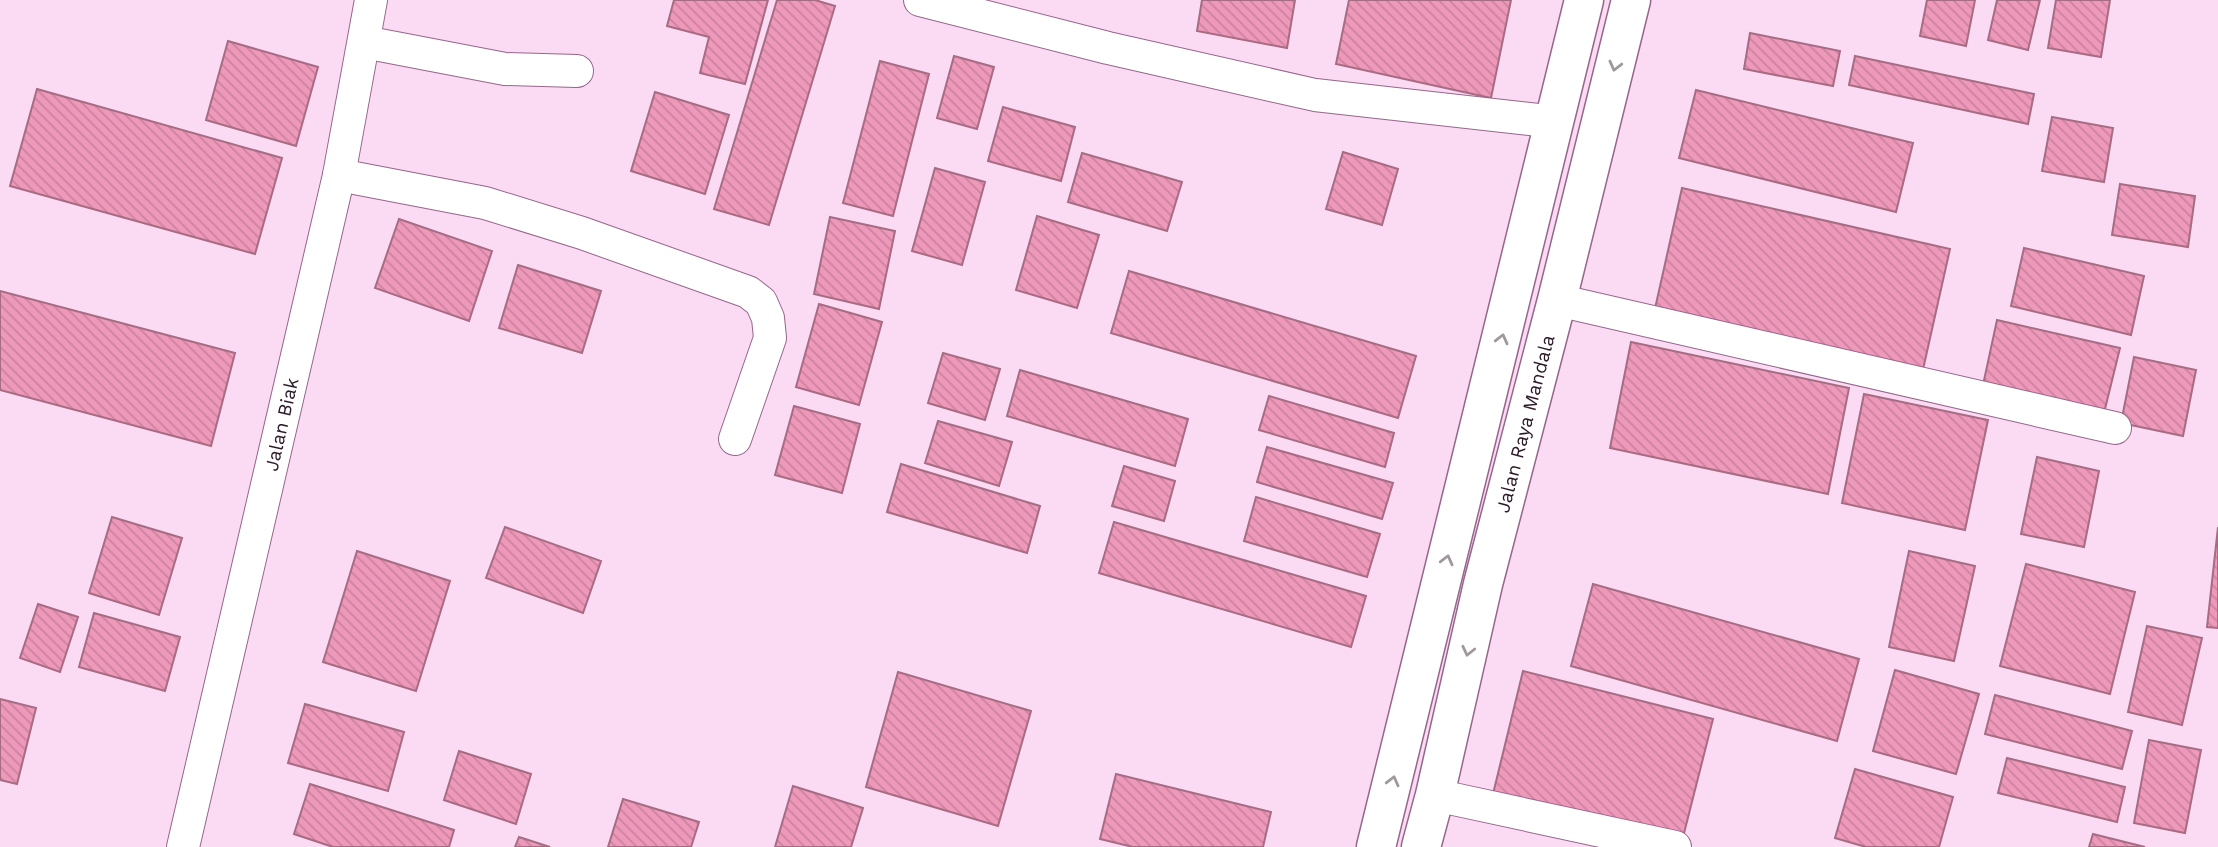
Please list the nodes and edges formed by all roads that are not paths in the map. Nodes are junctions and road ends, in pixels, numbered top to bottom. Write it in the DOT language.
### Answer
graph roads {
  1 [pos="372,0"];
  2 [pos="920,0"];
  3 [pos="1584,0"];
  4 [pos="1631,0"];
  5 [pos="364,42"];
  6 [pos="576,71"];
  7 [pos="1556,122"];
  8 [pos="340,175"];
  9 [pos="1557,300"];
  10 [pos="2115,428"];
  11 [pos="735,439"];
  12 [pos="1435,795"];
  13 [pos="183,847"];
  14 [pos="1376,847"];
  15 [pos="1421,847"];
  16 [pos="1675,847"];
  1 -- 5 [label="street, Jalan Biak"];
  2 -- 7 [label="street"];
  3 -- 7 [label="highway"];
  4 -- 9 [label="highway, Jalan Raya Mandala, one-way"];
  5 -- 6 [label="street"];
  5 -- 8 [label="street, Jalan Biak"];
  14 -- 7 [label="highway, one-way"];
  8 -- 11 [label="street"];
  8 -- 13 [label="street, Jalan Biak"];
  9 -- 10 [label="street"];
  9 -- 12 [label="highway, Jalan Raya Mandala, one-way"];
  12 -- 15 [label="highway, Jalan Raya Mandala"];
  12 -- 16 [label="street"];
}
